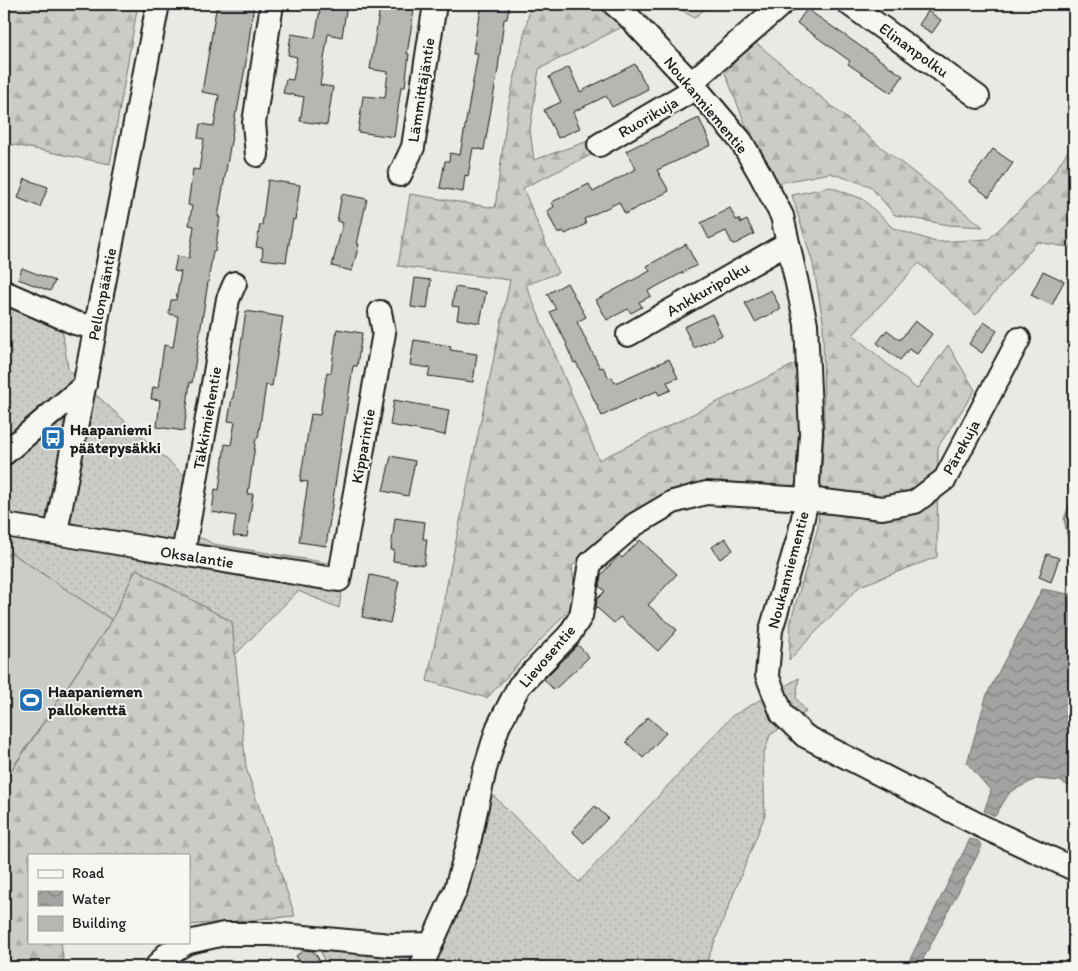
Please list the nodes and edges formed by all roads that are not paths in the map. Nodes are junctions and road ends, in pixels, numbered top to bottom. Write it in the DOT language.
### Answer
graph roads {
  1 [pos="158,4"];
  2 [pos="272,4"];
  3 [pos="435,4"];
  4 [pos="614,4"];
  5 [pos="782,4"];
  6 [pos="849,4"];
  7 [pos="693,86"];
  8 [pos="978,97"];
  9 [pos="599,145"];
  10 [pos="258,155"];
  11 [pos="400,174"];
  12 [pos="788,244"];
  13 [pos="235,283"];
  14 [pos="4,292"];
  15 [pos="380,312"];
  16 [pos="96,328"];
  17 [pos="628,335"];
  18 [pos="1019,339"];
  19 [pos="84,385"];
  20 [pos="4,454"];
  21 [pos="807,500"];
  22 [pos="5,524"];
  23 [pos="56,532"];
  24 [pos="183,554"];
  25 [pos="339,580"];
  26 [pos="1074,869"];
  27 [pos="190,942"];
  28 [pos="185,944"];
  29 [pos="432,944"];
  30 [pos="156,967"];
  31 [pos="421,967"];
  1 -- 16 [label="street, Pellonpääntie"];
  2 -- 10 [label="street"];
  3 -- 11 [label="street, Lämmittäjäntie"];
  4 -- 7 [label="street, Noukanniementie"];
  5 -- 7 [label="street, Ruorikuja"];
  6 -- 8 [label="street, Elinanpolku"];
  7 -- 9 [label="street, Ruorikuja"];
  7 -- 12 [label="street, Noukanniementie"];
  12 -- 17 [label="street, Ankkuripolku"];
  12 -- 21 [label="street, Noukanniementie"];
  13 -- 24 [label="street, Täkkimiehentie"];
  14 -- 16 [label="street"];
  15 -- 25 [label="street, Kipparintie"];
  16 -- 19 [label="street, Pellonpääntie"];
  18 -- 21 [label="street, Pärekuja"];
  19 -- 20 [label="street"];
  19 -- 23 [label="street, Pellonpääntie"];
  21 -- 26 [label="street, Noukanniementie"];
  21 -- 29 [label="street, Lievosentie"];
  22 -- 23 [label="street"];
  23 -- 24 [label="street, Oksalantie"];
  24 -- 25 [label="street, Oksalantie"];
  27 -- 29 [label="street"];
  28 -- 30 [label="street"];
  29 -- 31 [label="street, Lievosentie"];
}
